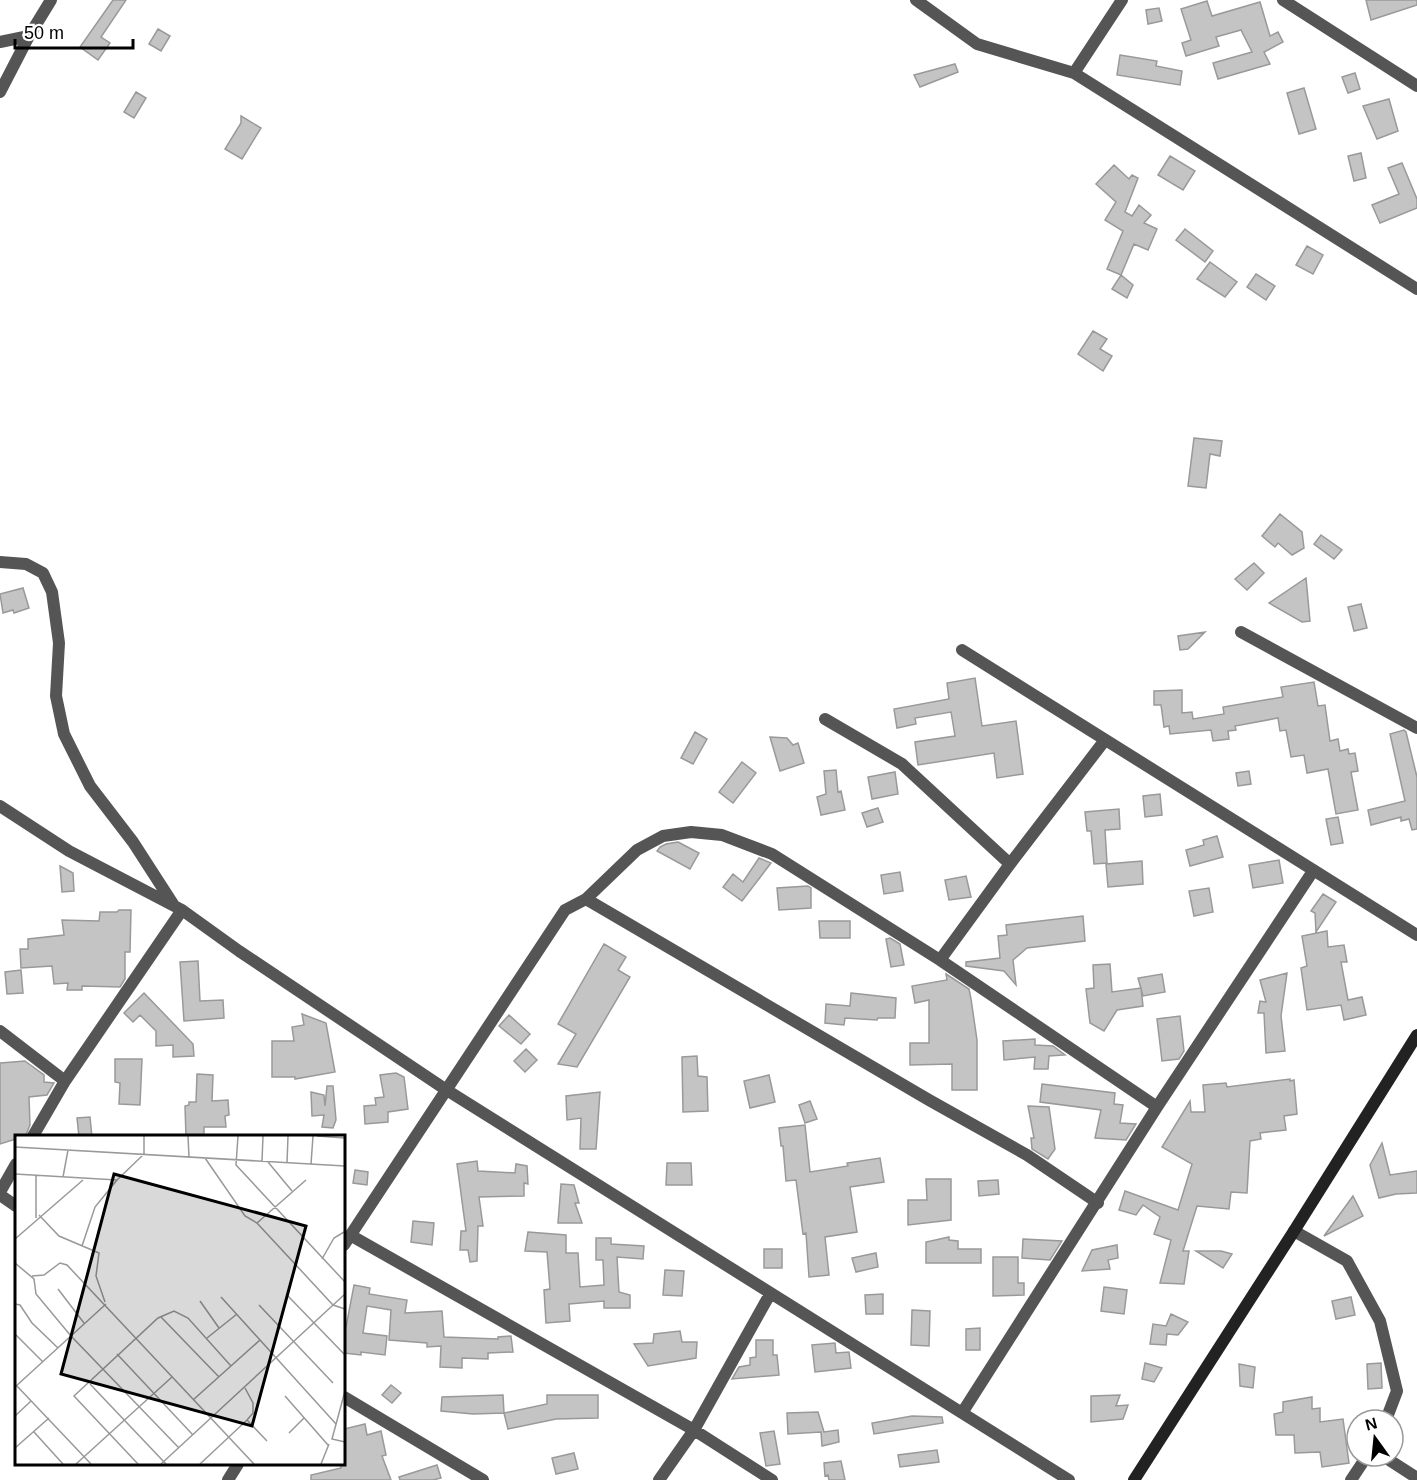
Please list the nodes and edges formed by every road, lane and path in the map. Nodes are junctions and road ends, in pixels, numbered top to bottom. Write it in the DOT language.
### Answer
graph roads {
  1 [pos="51,0"];
  2 [pos="916,0"];
  3 [pos="1122,0"];
  4 [pos="1283,0"];
  5 [pos="29,36"];
  6 [pos="0,42"];
  7 [pos="1074,73"];
  8 [pos="1417,86"];
  9 [pos="0,92"];
  10 [pos="1417,289"];
  11 [pos="0,562"];
  12 [pos="1241,632"];
  13 [pos="962,650"];
  14 [pos="825,719"];
  15 [pos="1417,728"];
  16 [pos="1105,740"];
  17 [pos="0,806"];
  18 [pos="1010,864"];
  19 [pos="1312,871"];
  20 [pos="586,899"];
  21 [pos="178,908"];
  22 [pos="1417,935"];
  23 [pos="940,960"];
  24 [pos="0,1031"];
  25 [pos="1417,1035"];
  26 [pos="65,1081"];
  27 [pos="445,1089"];
  28 [pos="1157,1107"];
  29 [pos="34,1135"];
  30 [pos="15,1166"];
  31 [pos="0,1193"];
  32 [pos="1098,1203"];
  33 [pos="15,1205"];
  34 [pos="1294,1231"];
  35 [pos="347,1240"];
  36 [pos="770,1294"];
  37 [pos="345,1398"];
  38 [pos="1390,1408"];
  39 [pos="962,1413"];
  40 [pos="694,1430"];
  41 [pos="237,1465"];
  42 [pos="1402,1468"];
  43 [pos="1417,1478"];
  44 [pos="228,1480"];
  45 [pos="483,1480"];
  46 [pos="659,1480"];
  47 [pos="772,1480"];
  48 [pos="1069,1480"];
  49 [pos="1134,1480"];
  1 -- 5 [label="street"];
  2 -- 7 [label="street"];
  3 -- 7 [label="street"];
  4 -- 8 [label="street"];
  5 -- 6 [label="street"];
  5 -- 9 [label="street"];
  7 -- 10 [label="street"];
  11 -- 21 [label="street"];
  12 -- 15 [label="street"];
  13 -- 16 [label="street"];
  14 -- 18 [label="street"];
  16 -- 18 [label="street"];
  16 -- 19 [label="street"];
  17 -- 21 [label="street"];
  18 -- 23 [label="street"];
  19 -- 22 [label="street"];
  19 -- 28 [label="street"];
  20 -- 23 [label="street"];
  20 -- 27 [label="street"];
  20 -- 32 [label="street"];
  21 -- 26 [label="street"];
  21 -- 27 [label="street"];
  23 -- 28 [label="street"];
  24 -- 26 [label="street"];
  25 -- 34 [label="street"];
  26 -- 29 [label="street"];
  27 -- 35 [label="street"];
  27 -- 36 [label="street"];
  28 -- 32 [label="street"];
  30 -- 31 [label="street"];
  31 -- 33 [label="street"];
  32 -- 39 [label="street"];
  34 -- 38 [label="street"];
  34 -- 49 [label="street"];
  35 -- 40 [label="street"];
  36 -- 39 [label="street"];
  36 -- 40 [label="street"];
  37 -- 45 [label="street"];
  39 -- 48 [label="street"];
  40 -- 46 [label="street"];
  40 -- 47 [label="street"];
  41 -- 44 [label="street"];
  42 -- 43 [label="street"];
}
